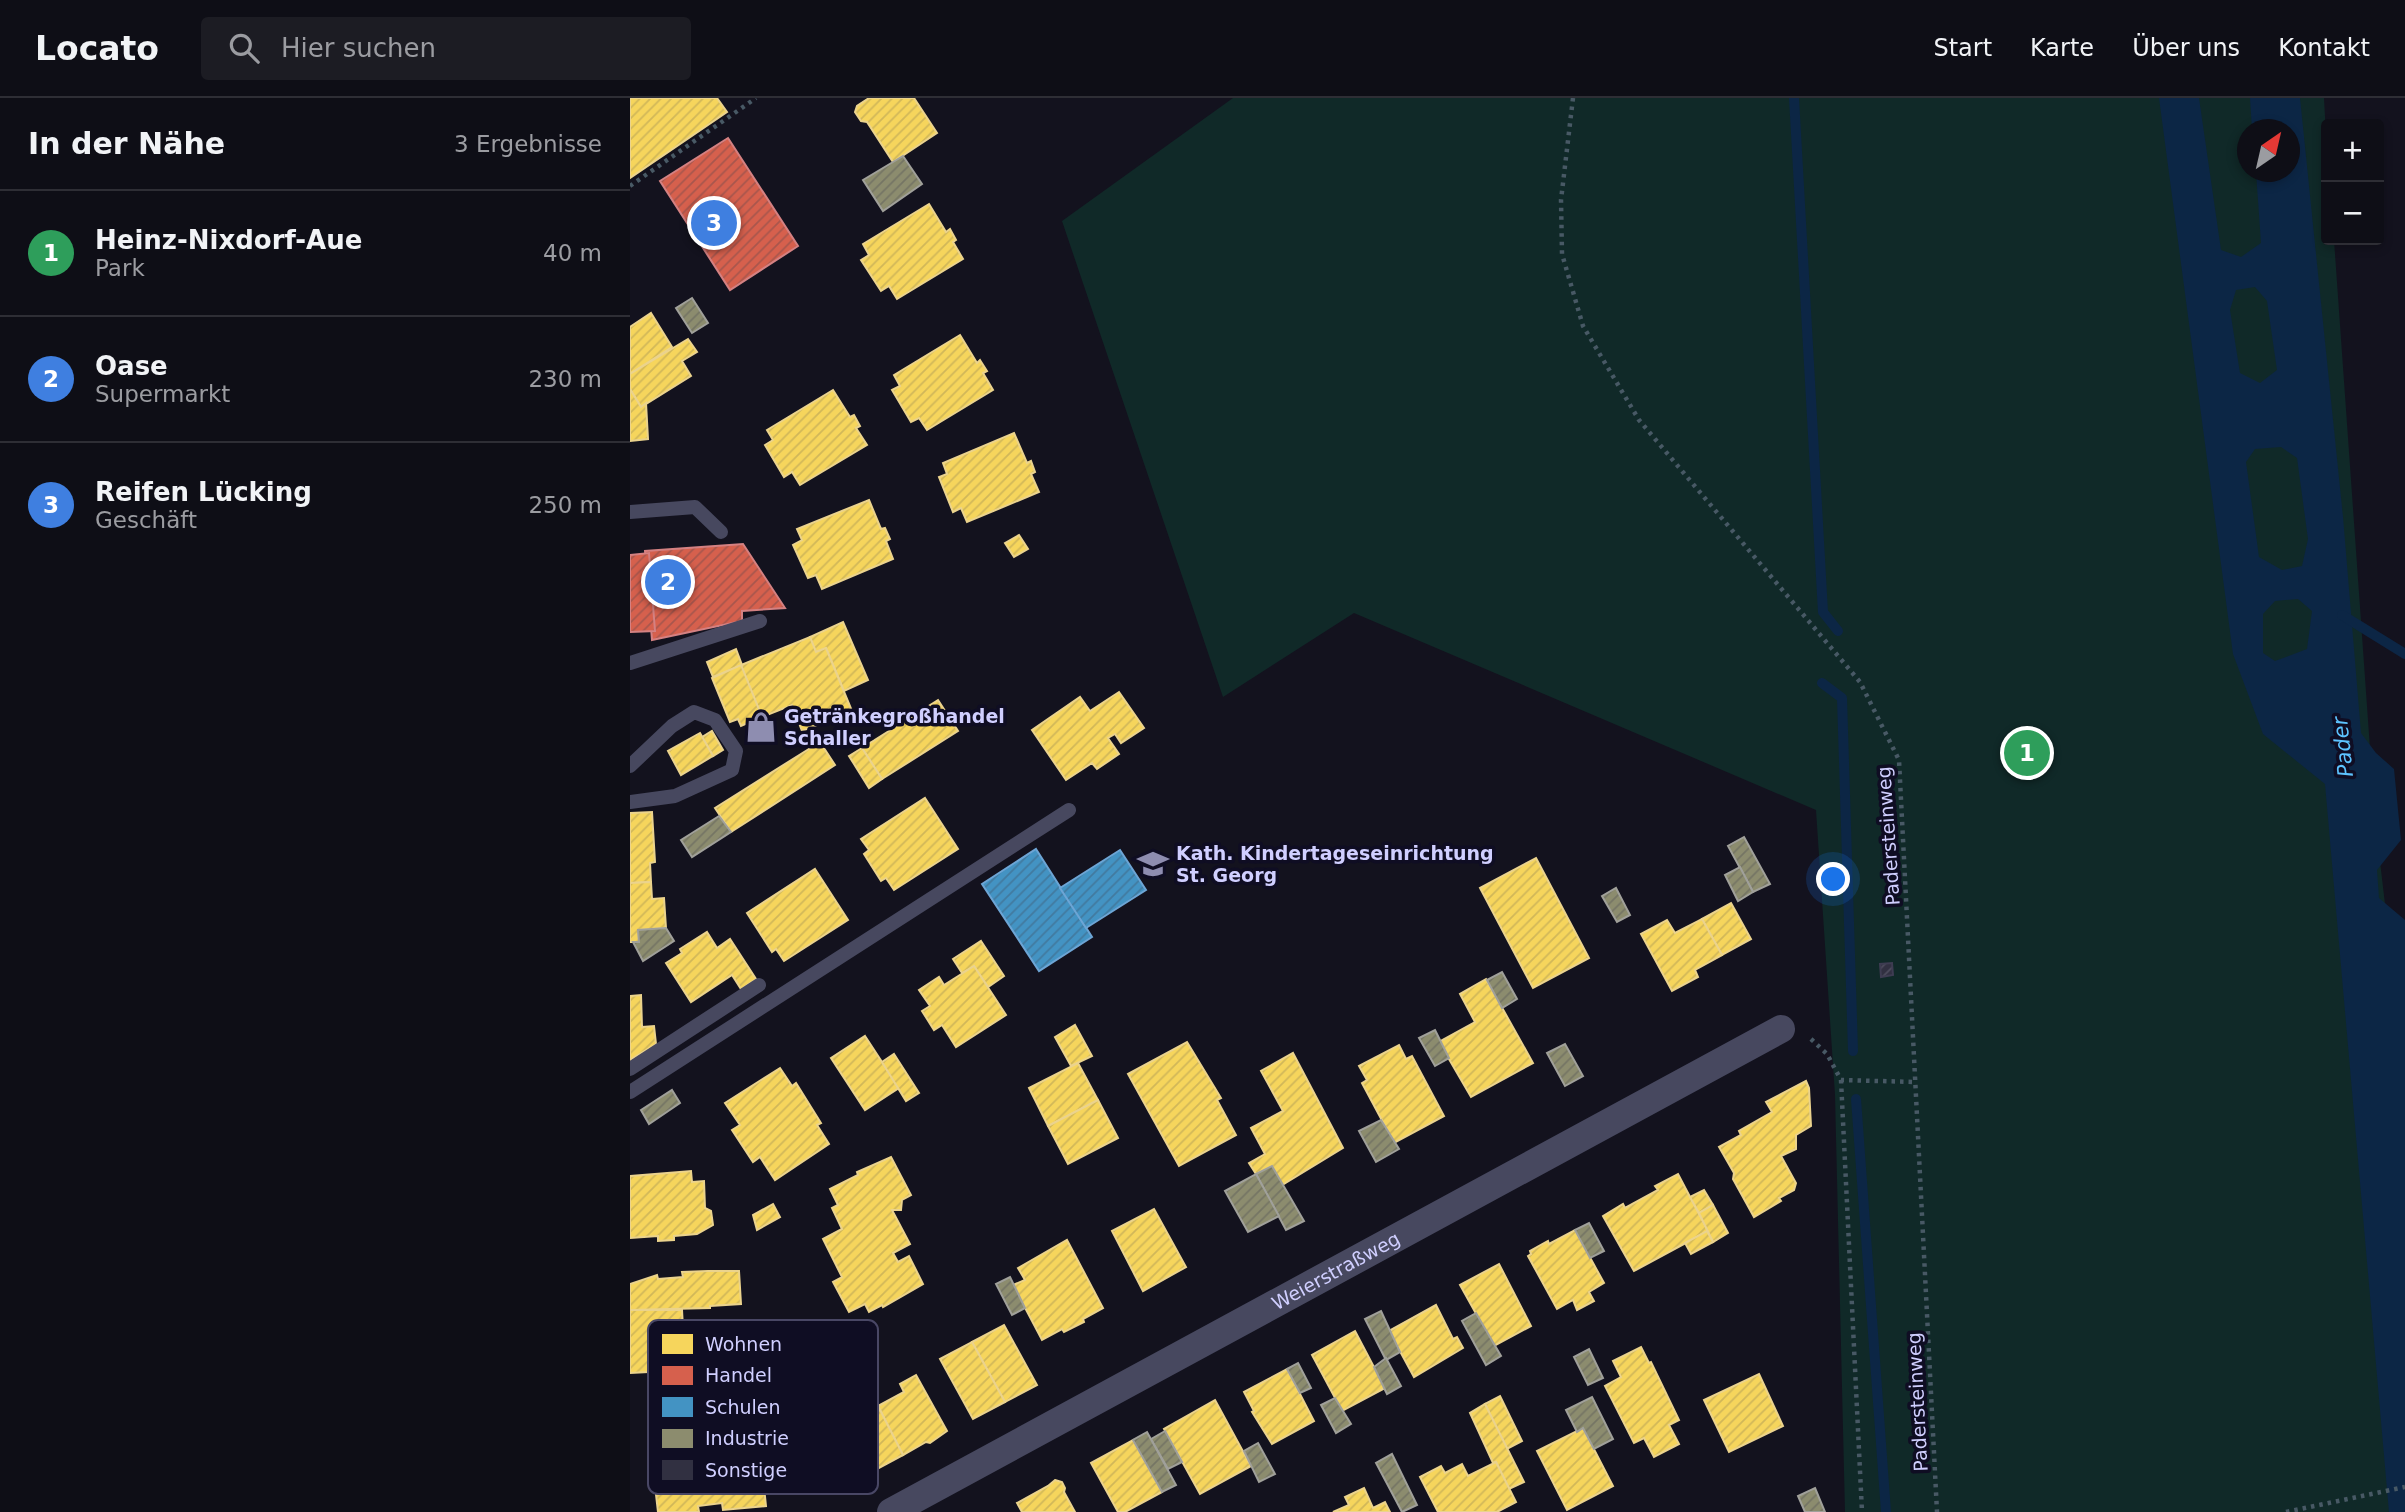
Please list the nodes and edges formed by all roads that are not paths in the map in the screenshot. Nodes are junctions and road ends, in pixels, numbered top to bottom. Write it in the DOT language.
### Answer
graph roads {
  1 [pos="630,512"];
  2 [pos="720,533"];
  3 [pos="760,621"];
  4 [pos="630,663"];
  5 [pos="630,766"];
  6 [pos="630,802"];
  7 [pos="1069,810"];
  8 [pos="759,985"];
  9 [pos="1781,1029"];
  10 [pos="630,1069"];
  11 [pos="630,1092"];
  12 [pos="891,1512"];
  1 -- 2 [label="lane"];
  3 -- 4 [label="lane"];
  5 -- 6 [label="lane"];
  7 -- 11 [label="lane"];
  8 -- 10 [label="lane"];
  9 -- 12 [label="street, Weierstraßweg"];
}
